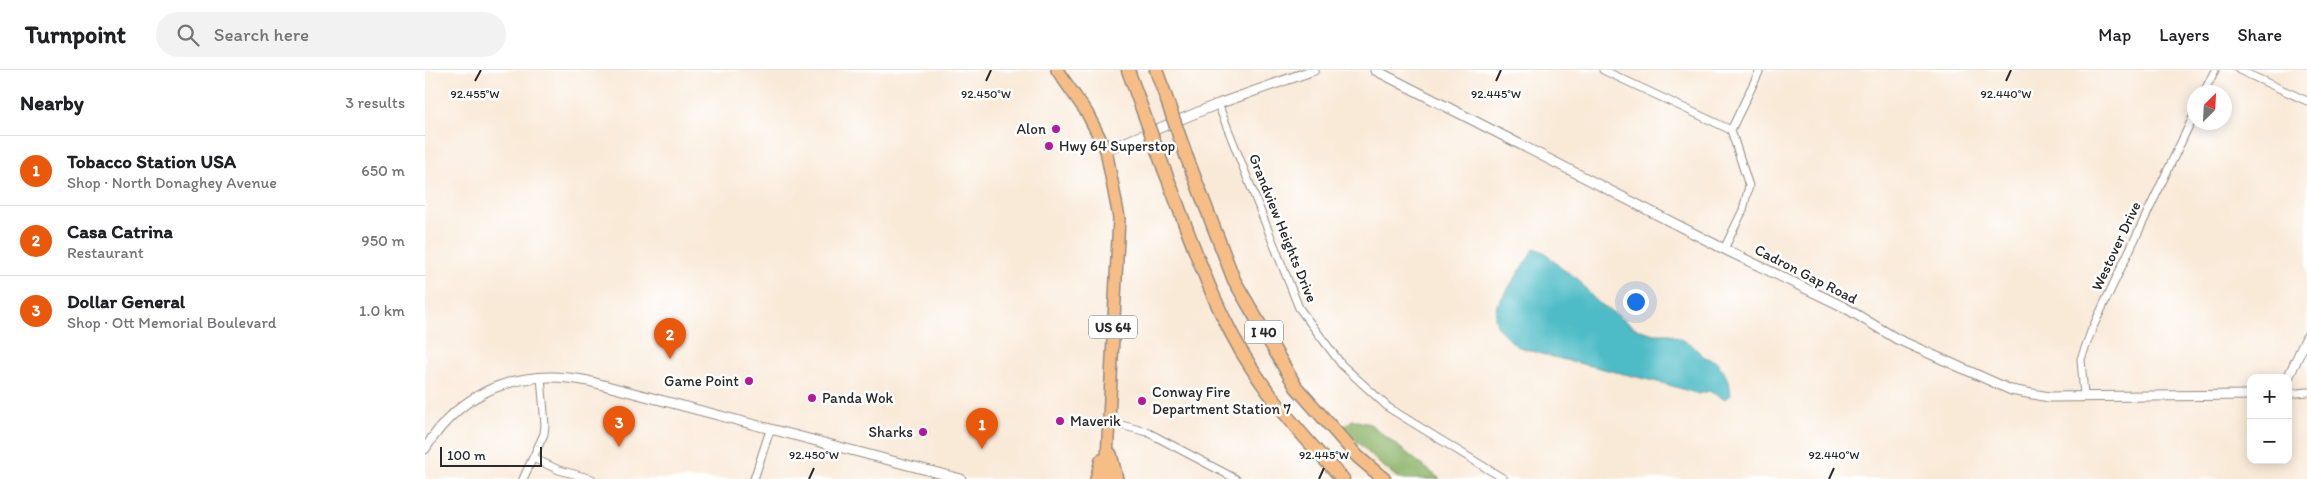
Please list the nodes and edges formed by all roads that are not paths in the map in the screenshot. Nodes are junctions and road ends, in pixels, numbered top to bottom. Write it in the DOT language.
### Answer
graph roads {
  1 [pos="1057,70"];
  2 [pos="1127,70"];
  3 [pos="1155,70"];
  4 [pos="1314,70"];
  5 [pos="1375,70"];
  6 [pos="1603,70"];
  7 [pos="1760,70"];
  8 [pos="2215,70"];
  9 [pos="2239,70"];
  10 [pos="2208,85"];
  11 [pos="2307,101"];
  12 [pos="1218,104"];
  13 [pos="1731,130"];
  14 [pos="2187,130"];
  15 [pos="1106,150"];
  16 [pos="1724,249"];
  17 [pos="2307,337"];
  18 [pos="2290,374"];
  19 [pos="541,377"];
  20 [pos="2307,392"];
  21 [pos="2292,394"];
  22 [pos="2247,395"];
  23 [pos="2084,396"];
  24 [pos="1110,422"];
  25 [pos="770,430"];
  26 [pos="425,449"];
  27 [pos="533,458"];
  28 [pos="523,479"];
  29 [pos="592,479"];
  30 [pos="755,479"];
  31 [pos="961,479"];
  32 [pos="1097,479"];
  33 [pos="1106,479"];
  34 [pos="1117,479"];
  35 [pos="1236,479"];
  36 [pos="1343,479"];
  37 [pos="1384,479"];
  38 [pos="1504,479"];
  1 -- 15 [label="main road, US 64"];
  2 -- 36 [label="highway, I 40, bridge"];
  3 -- 37 [label="highway, I 40, bridge"];
  4 -- 12 [label="street"];
  5 -- 16 [label="street, Cadron Gap Road"];
  6 -- 13 [label="street"];
  7 -- 13 [label="street"];
  8 -- 10 [label="street"];
  9 -- 11 [label="street"];
  12 -- 15 [label="street"];
  12 -- 38 [label="street, Grandview Heights Drive"];
  13 -- 16 [label="street"];
  14 -- 23 [label="street, Westover Drive"];
  15 -- 24 [label="main road, US 64"];
  16 -- 23 [label="street, Cadron Gap Road"];
  17 -- 18 [label="street"];
  19 -- 25 [label="street"];
  19 -- 26 [label="street"];
  19 -- 27 [label="street"];
  20 -- 21 [label="street"];
  22 -- 23 [label="street, Cadron Gap Road"];
  24 -- 32 [label="main road"];
  24 -- 33 [label="main road, US 64"];
  24 -- 34 [label="main road"];
  24 -- 35 [label="street"];
  25 -- 30 [label="street"];
  25 -- 31 [label="street"];
  27 -- 28 [label="street"];
  27 -- 29 [label="street"];
}
